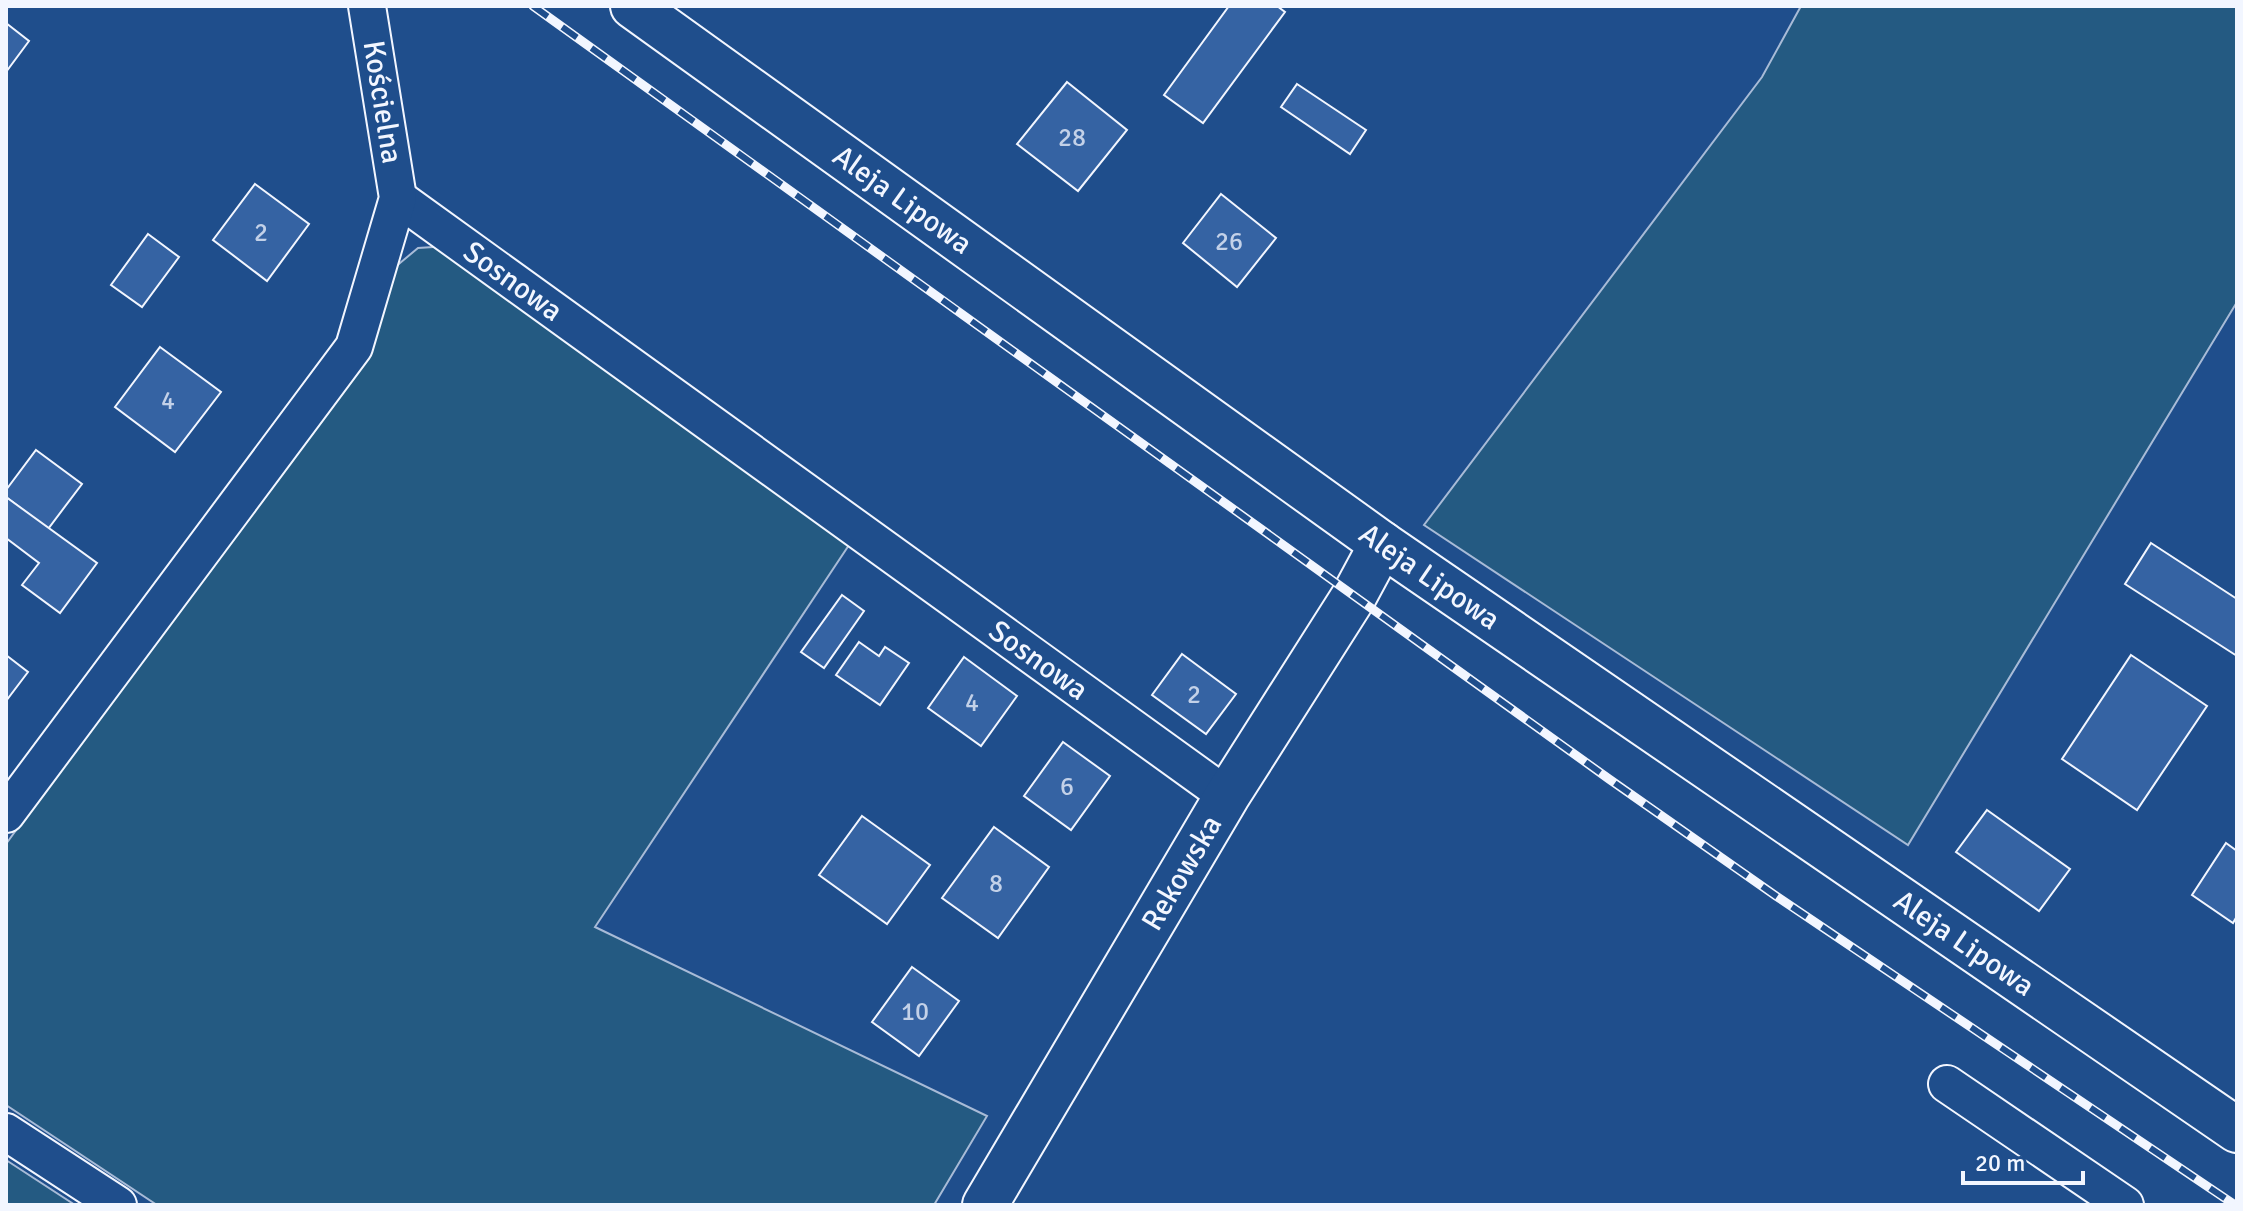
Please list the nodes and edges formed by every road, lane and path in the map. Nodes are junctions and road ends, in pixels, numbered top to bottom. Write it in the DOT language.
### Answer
graph roads {
  1 [pos="367,6"];
  2 [pos="633,6"];
  3 [pos="398,198"];
  4 [pos="1382,544"];
  5 [pos="1227,796"];
  6 [pos="6,814"];
  7 [pos="1947,1084"];
  8 [pos="2237,1130"];
  9 [pos="6,1132"];
  10 [pos="118,1205"];
  11 [pos="985,1205"];
  12 [pos="2125,1205"];
  1 -- 3 [label="street, Kościelna"];
  2 -- 4 [label="street, Aleja Lipowa"];
  3 -- 5 [label="street, Sosnowa"];
  3 -- 6 [label="street"];
  4 -- 5 [label="street, Rekowska"];
  4 -- 8 [label="street, Aleja Lipowa"];
  5 -- 11 [label="street, Rekowska"];
  7 -- 12 [label="street"];
  9 -- 10 [label="street"];
}
